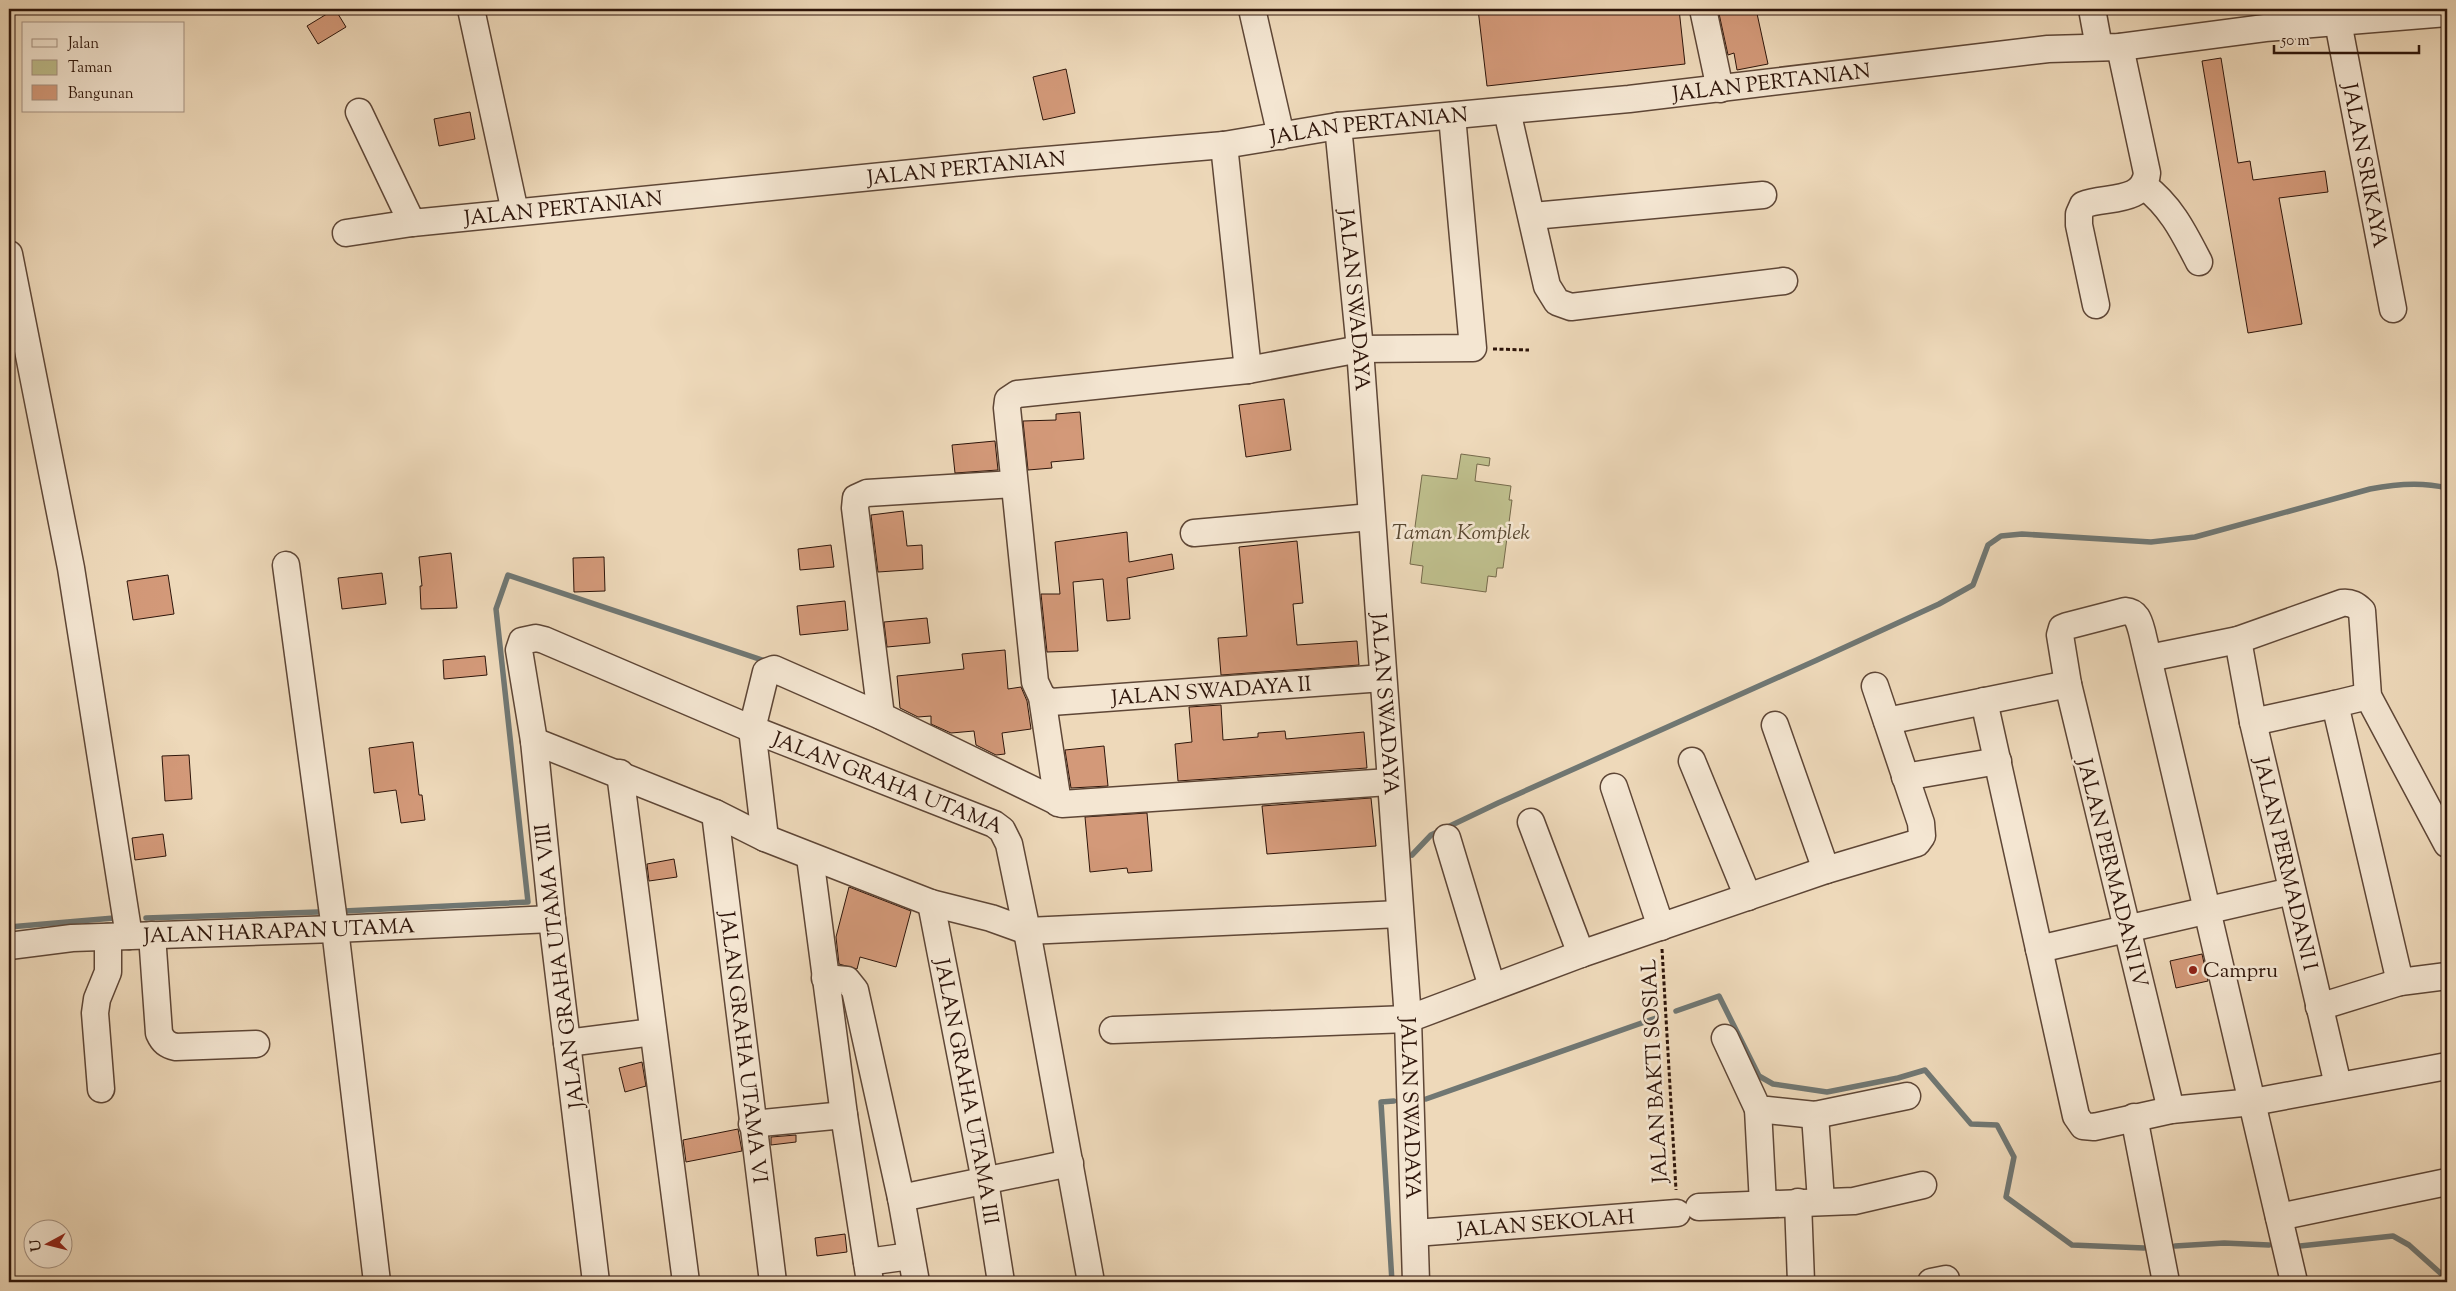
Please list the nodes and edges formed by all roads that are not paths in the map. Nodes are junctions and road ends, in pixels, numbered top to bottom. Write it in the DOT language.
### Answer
graph roads {
  1 [pos="472,9"];
  2 [pos="1252,9"];
  3 [pos="1703,9"];
  4 [pos="2092,9"];
  5 [pos="2419,12"];
  6 [pos="2447,13"];
  7 [pos="2263,18"];
  8 [pos="2338,22"];
  9 [pos="2109,47"];
  10 [pos="1720,88"];
  11 [pos="1507,111"];
  12 [pos="359,112"];
  13 [pos="1452,116"];
  14 [pos="1338,126"];
  15 [pos="1281,136"];
  16 [pos="1224,146"];
  17 [pos="2144,186"];
  18 [pos="1763,195"];
  19 [pos="515,212"];
  20 [pos="1533,216"];
  21 [pos="412,223"];
  22 [pos="346,233"];
  23 [pos="9,254"];
  24 [pos="2199,262"];
  25 [pos="1784,281"];
  26 [pos="2096,305"];
  27 [pos="2392,309"];
  28 [pos="1360,349"];
  29 [pos="1248,370"];
  30 [pos="1014,484"];
  31 [pos="1372,517"];
  32 [pos="1194,533"];
  33 [pos="286,565"];
  34 [pos="2238,640"];
  35 [pos="519,650"];
  36 [pos="2149,658"];
  37 [pos="1383,678"];
  38 [pos="2068,684"];
  39 [pos="1875,686"];
  40 [pos="2368,696"];
  41 [pos="1042,697"];
  42 [pos="1984,700"];
  43 [pos="2335,704"];
  44 [pos="881,716"];
  45 [pos="1887,720"];
  46 [pos="2253,722"];
  47 [pos="1776,725"];
  48 [pos="752,729"];
  49 [pos="534,741"];
  50 [pos="1692,761"];
  51 [pos="1998,761"];
  52 [pos="620,773"];
  53 [pos="1905,777"];
  54 [pos="1390,782"];
  55 [pos="1614,787"];
  56 [pos="1058,803"];
  57 [pos="715,813"];
  58 [pos="1531,822"];
  59 [pos="765,838"];
  60 [pos="1447,838"];
  61 [pos="2447,844"];
  62 [pos="810,857"];
  63 [pos="1826,870"];
  64 [pos="2292,891"];
  65 [pos="1748,897"];
  66 [pos="931,903"];
  67 [pos="2208,909"];
  68 [pos="1400,914"];
  69 [pos="552,919"];
  70 [pos="1661,927"];
  71 [pos="335,929"];
  72 [pos="2127,929"];
  73 [pos="1027,931"];
  74 [pos="130,936"];
  75 [pos="9,946"];
  76 [pos="2039,949"];
  77 [pos="1581,954"];
  78 [pos="2447,976"];
  79 [pos="825,978"];
  80 [pos="2400,982"];
  81 [pos="1492,988"];
  82 [pos="2319,1007"];
  83 [pos="1408,1019"];
  84 [pos="1112,1030"];
  85 [pos="653,1032"];
  86 [pos="1725,1038"];
  87 [pos="567,1043"];
  88 [pos="256,1044"];
  89 [pos="869,1052"];
  90 [pos="836,1058"];
  91 [pos="2447,1066"];
  92 [pos="2338,1085"];
  93 [pos="101,1089"];
  94 [pos="1907,1096"];
  95 [pos="2253,1102"];
  96 [pos="1758,1109"];
  97 [pos="2171,1110"];
  98 [pos="844,1114"];
  99 [pos="1815,1115"];
  100 [pos="2134,1117"];
  101 [pos="752,1124"];
  102 [pos="1070,1163"];
  103 [pos="985,1181"];
  104 [pos="2447,1182"];
  105 [pos="1923,1185"];
  106 [pos="901,1198"];
  107 [pos="1809,1202"];
  108 [pos="1763,1204"];
  109 [pos="2279,1217"];
  110 [pos="1415,1233"];
  111 [pos="911,1256"];
  112 [pos="869,1272"];
  113 [pos="377,1282"];
  114 [pos="596,1282"];
  115 [pos="686,1282"];
  116 [pos="773,1282"];
  117 [pos="916,1282"];
  118 [pos="1000,1282"];
  119 [pos="1091,1282"];
  120 [pos="1416,1282"];
  121 [pos="1801,1282"];
  122 [pos="2166,1282"];
  123 [pos="2294,1282"];
  1 -- 19 [label="street"];
  2 -- 15 [label="street"];
  3 -- 10 [label="street"];
  4 -- 9 [label="street"];
  5 -- 6 [label="street, JALAN PERTANIAN"];
  5 -- 8 [label="street, JALAN PERTANIAN"];
  7 -- 8 [label="street, JALAN PERTANIAN"];
  7 -- 9 [label="street, JALAN PERTANIAN"];
  8 -- 27 [label="street, JALAN SRIKAYA"];
  9 -- 10 [label="street, JALAN PERTANIAN"];
  9 -- 17 [label="street"];
  10 -- 11 [label="street, JALAN PERTANIAN"];
  11 -- 13 [label="street, JALAN PERTANIAN"];
  11 -- 20 [label="street"];
  12 -- 21 [label="street"];
  13 -- 14 [label="street, JALAN PERTANIAN"];
  13 -- 28 [label="street"];
  14 -- 15 [label="street, JALAN PERTANIAN"];
  14 -- 28 [label="street, JALAN SWADAYA"];
  15 -- 16 [label="street, JALAN PERTANIAN"];
  16 -- 19 [label="street, JALAN PERTANIAN"];
  16 -- 29 [label="street"];
  17 -- 24 [label="street"];
  17 -- 26 [label="street"];
  18 -- 20 [label="street"];
  19 -- 21 [label="street, JALAN PERTANIAN"];
  20 -- 25 [label="street"];
  21 -- 22 [label="street, JALAN PERTANIAN"];
  23 -- 74 [label="street"];
  28 -- 29 [label="street"];
  28 -- 31 [label="street, JALAN SWADAYA"];
  29 -- 30 [label="street"];
  30 -- 41 [label="street"];
  30 -- 44 [label="street"];
  31 -- 32 [label="street"];
  31 -- 37 [label="street, JALAN SWADAYA"];
  33 -- 71 [label="street"];
  34 -- 36 [label="street"];
  34 -- 40 [label="street"];
  34 -- 46 [label="street, JALAN PERMADANI I"];
  35 -- 48 [label="street, JALAN GRAHA UTAMA"];
  35 -- 49 [label="street, JALAN GRAHA UTAMA VIII"];
  36 -- 38 [label="street, JALAN PERMADANI IV"];
  36 -- 67 [label="street"];
  37 -- 41 [label="street, JALAN SWADAYA II"];
  37 -- 54 [label="street, JALAN SWADAYA"];
  38 -- 42 [label="street"];
  38 -- 72 [label="street, JALAN PERMADANI IV"];
  39 -- 45 [label="street"];
  40 -- 43 [label="street"];
  40 -- 61 [label="street"];
  41 -- 56 [label="street"];
  42 -- 45 [label="street"];
  42 -- 51 [label="street"];
  43 -- 46 [label="street"];
  43 -- 80 [label="street"];
  44 -- 48 [label="street"];
  44 -- 56 [label="street"];
  45 -- 53 [label="street"];
  46 -- 64 [label="street, JALAN PERMADANI I"];
  47 -- 63 [label="street"];
  48 -- 59 [label="street"];
  48 -- 73 [label="street, JALAN GRAHA UTAMA"];
  49 -- 52 [label="street"];
  49 -- 69 [label="street, JALAN GRAHA UTAMA VIII"];
  50 -- 65 [label="street"];
  51 -- 53 [label="street"];
  51 -- 76 [label="street"];
  52 -- 57 [label="street"];
  52 -- 85 [label="street"];
  53 -- 63 [label="street"];
  54 -- 56 [label="street"];
  54 -- 68 [label="street, JALAN SWADAYA"];
  55 -- 70 [label="street"];
  57 -- 59 [label="street"];
  57 -- 101 [label="street, JALAN GRAHA UTAMA VI"];
  58 -- 77 [label="street"];
  59 -- 62 [label="street"];
  60 -- 81 [label="street"];
  62 -- 66 [label="street"];
  62 -- 79 [label="street"];
  63 -- 65 [label="street"];
  64 -- 67 [label="street"];
  64 -- 82 [label="street, JALAN PERMADANI I"];
  65 -- 70 [label="street"];
  66 -- 73 [label="street"];
  66 -- 103 [label="street, JALAN GRAHA UTAMA III"];
  67 -- 72 [label="street"];
  67 -- 95 [label="street"];
  68 -- 73 [label="street"];
  68 -- 83 [label="street, JALAN SWADAYA"];
  69 -- 71 [label="street, JALAN HARAPAN UTAMA"];
  69 -- 87 [label="street, JALAN GRAHA UTAMA VIII"];
  70 -- 77 [label="street"];
  71 -- 74 [label="street, JALAN HARAPAN UTAMA"];
  71 -- 113 [label="street"];
  72 -- 76 [label="street"];
  72 -- 97 [label="street, JALAN PERMADANI IV"];
  73 -- 102 [label="street, JALAN GRAHA UTAMA"];
  74 -- 75 [label="street, JALAN HARAPAN UTAMA"];
  74 -- 88 [label="street"];
  74 -- 93 [label="street"];
  76 -- 100 [label="street"];
  77 -- 81 [label="street"];
  78 -- 80 [label="street"];
  79 -- 89 [label="street"];
  79 -- 90 [label="street"];
  80 -- 82 [label="street"];
  81 -- 83 [label="street"];
  82 -- 92 [label="street, JALAN PERMADANI I"];
  83 -- 84 [label="street"];
  83 -- 110 [label="street, JALAN SWADAYA"];
  85 -- 87 [label="street"];
  85 -- 115 [label="street"];
  86 -- 96 [label="street"];
  87 -- 114 [label="street, JALAN GRAHA UTAMA VIII"];
  89 -- 90 [label="street"];
  89 -- 106 [label="street"];
  90 -- 98 [label="street"];
  91 -- 92 [label="street"];
  92 -- 95 [label="street"];
  94 -- 99 [label="street"];
  95 -- 97 [label="street"];
  95 -- 109 [label="street"];
  96 -- 99 [label="street"];
  96 -- 108 [label="street"];
  97 -- 100 [label="street"];
  98 -- 101 [label="street"];
  98 -- 112 [label="street"];
  99 -- 107 [label="street"];
  100 -- 122 [label="street"];
  101 -- 116 [label="street, JALAN GRAHA UTAMA VI"];
  102 -- 103 [label="street"];
  102 -- 119 [label="street, JALAN GRAHA UTAMA"];
  103 -- 106 [label="street"];
  103 -- 118 [label="street, JALAN GRAHA UTAMA III"];
  104 -- 109 [label="street"];
  105 -- 107 [label="street, JALAN SEKOLAH"];
  106 -- 111 [label="street"];
  107 -- 108 [label="street, JALAN SEKOLAH"];
  107 -- 121 [label="street"];
  108 -- 110 [label="street, JALAN SEKOLAH"];
  109 -- 123 [label="street"];
  110 -- 120 [label="street, JALAN SWADAYA"];
  111 -- 112 [label="street"];
  111 -- 117 [label="street"];
}
